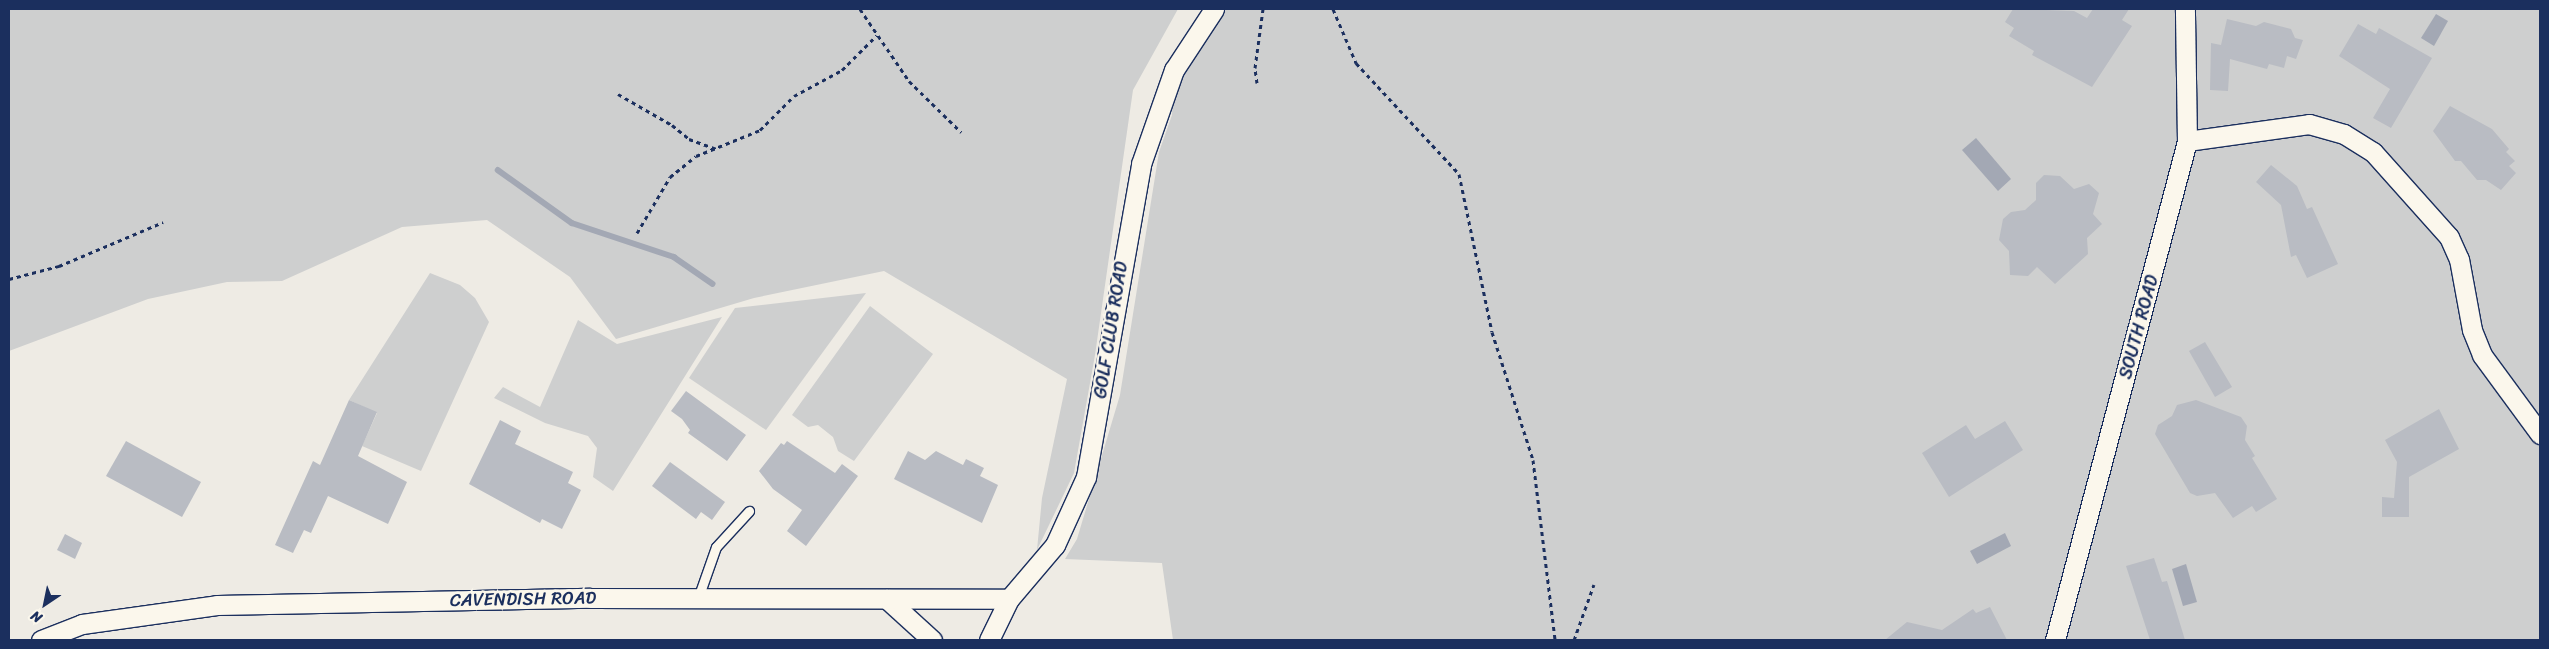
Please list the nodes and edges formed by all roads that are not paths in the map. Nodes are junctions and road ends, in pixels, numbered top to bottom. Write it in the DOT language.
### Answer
graph roads {
  1 [pos="1214,9"];
  2 [pos="2186,9"];
  3 [pos="2187,141"];
  4 [pos="2540,434"];
  5 [pos="749,512"];
  6 [pos="698,598"];
  7 [pos="887,599"];
  8 [pos="1009,599"];
  9 [pos="41,640"];
  10 [pos="932,640"];
  11 [pos="989,640"];
  12 [pos="2054,640"];
  1 -- 8 [label="street, GOLF CLUB ROAD"];
  2 -- 3 [label="street, SOUTH ROAD"];
  3 -- 4 [label="street"];
  3 -- 12 [label="street, SOUTH ROAD"];
  5 -- 6 [label="lane"];
  6 -- 7 [label="street, CAVENDISH ROAD"];
  6 -- 9 [label="street, CAVENDISH ROAD"];
  7 -- 8 [label="street, CAVENDISH ROAD"];
  7 -- 10 [label="street"];
  8 -- 11 [label="street, GOLF CLUB ROAD"];
}
